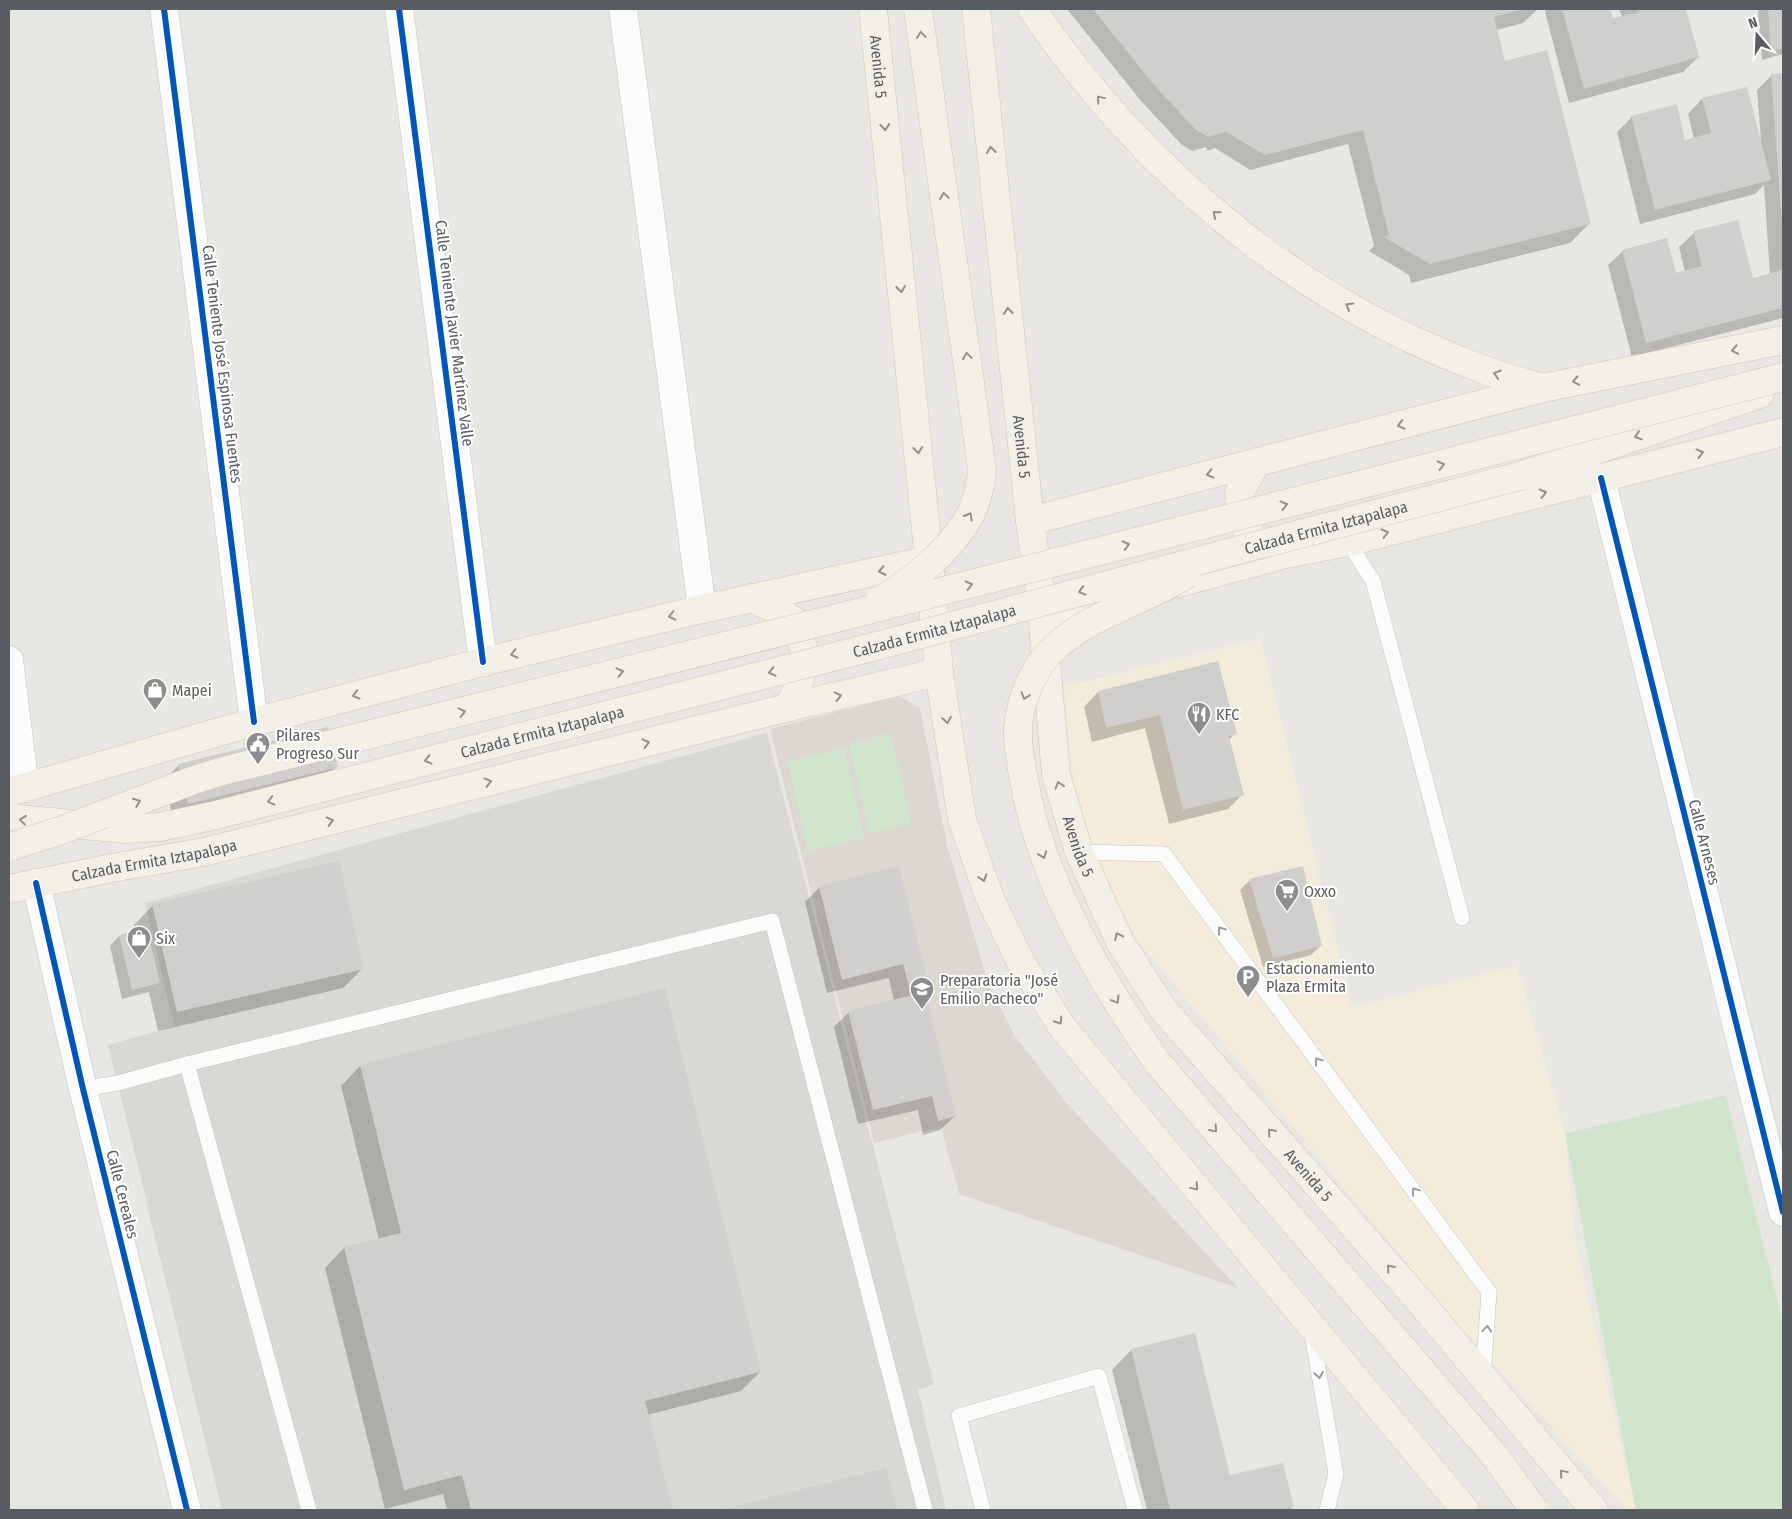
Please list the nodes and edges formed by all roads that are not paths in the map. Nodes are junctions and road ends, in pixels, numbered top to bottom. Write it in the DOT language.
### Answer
graph roads {
  1 [pos="164,9"];
  2 [pos="399,9"];
  3 [pos="623,9"];
  4 [pos="872,9"];
  5 [pos="918,9"];
  6 [pos="976,9"];
  7 [pos="1032,9"];
  8 [pos="1783,340"];
  9 [pos="1783,377"];
  10 [pos="1783,387"];
  11 [pos="1543,388"];
  12 [pos="1783,432"];
  13 [pos="1257,462"];
  14 [pos="1601,478"];
  15 [pos="1030,521"];
  16 [pos="1348,542"];
  17 [pos="1286,554"];
  18 [pos="1213,557"];
  19 [pos="929,560"];
  20 [pos="752,598"];
  21 [pos="702,609"];
  22 [pos="837,618"];
  23 [pos="1042,621"];
  24 [pos="9,660"];
  25 [pos="483,662"];
  26 [pos="939,672"];
  27 [pos="790,707"];
  28 [pos="254,722"];
  29 [pos="17,790"];
  30 [pos="9,818"];
  31 [pos="9,846"];
  32 [pos="1079,852"];
  33 [pos="36,883"];
  34 [pos="9,889"];
  35 [pos="1462,918"];
  36 [pos="187,1064"];
  37 [pos="84,1089"];
  38 [pos="1783,1212"];
  39 [pos="1311,1327"];
  40 [pos="1483,1378"];
  41 [pos="186,1510"];
  42 [pos="309,1510"];
  43 [pos="925,1510"];
  44 [pos="983,1510"];
  45 [pos="1135,1510"];
  46 [pos="1327,1510"];
  47 [pos="1465,1510"];
  48 [pos="1534,1510"];
  49 [pos="1594,1510"];
  1 -- 28 [label="street, Calle Teniente José Espinosa Fuentes"];
  2 -- 25 [label="street, Calle Teniente Javier Martínez Valle"];
  3 -- 21 [label="street"];
  4 -- 19 [label="main road, Avenida 5, one-way"];
  22 -- 5 [label="main road, one-way, bridge"];
  15 -- 6 [label="main road, Avenida 5, one-way"];
  11 -- 7 [label="main road, one-way"];
  8 -- 11 [label="main road, one-way"];
  22 -- 9 [label="main road, Calzada Ermita Iztapalapa, one-way, bridge"];
  10 -- 18 [label="main road, Calzada Ermita Iztapalapa, one-way, bridge"];
  11 -- 13 [label="main road, one-way"];
  14 -- 12 [label="main road, Calzada Ermita Iztapalapa, one-way"];
  13 -- 15 [label="main road, one-way"];
  13 -- 17 [label="main road"];
  16 -- 14 [label="main road, Calzada Ermita Iztapalapa, one-way"];
  14 -- 38 [label="street, Calle Arneses"];
  15 -- 23 [label="main road, Avenida 5"];
  16 -- 17 [label="main road, Calzada Ermita Iztapalapa"];
  16 -- 35 [label="lane"];
  17 -- 23 [label="main road, Calzada Ermita Iztapalapa"];
  18 -- 30 [label="main road, Calzada Ermita Iztapalapa, one-way, bridge"];
  18 -- 48 [label="main road, one-way, bridge"];
  19 -- 20 [label="main road, one-way"];
  19 -- 26 [label="main road, Avenida 5"];
  20 -- 21 [label="main road"];
  20 -- 27 [label="main road"];
  21 -- 25 [label="main road, one-way"];
  31 -- 22 [label="main road, Calzada Ermita Iztapalapa, one-way, bridge"];
  32 -- 23 [label="main road, Avenida 5, one-way"];
  24 -- 29 [label="street"];
  25 -- 28 [label="main road, one-way"];
  27 -- 26 [label="main road, Calzada Ermita Iztapalapa, one-way"];
  26 -- 39 [label="main road, Avenida 5, one-way"];
  33 -- 27 [label="main road, Calzada Ermita Iztapalapa, one-way"];
  28 -- 29 [label="main road"];
  40 -- 32 [label="main road, Avenida 5, one-way"];
  40 -- 32 [label="lane, one-way"];
  33 -- 34 [label="main road, Calzada Ermita Iztapalapa"];
  33 -- 37 [label="street, Calle Cereales"];
  36 -- 37 [label="lane"];
  36 -- 42 [label="lane"];
  36 -- 43 [label="lane"];
  37 -- 41 [label="street, Calle Cereales"];
  39 -- 46 [label="lane, one-way"];
  39 -- 47 [label="main road, Avenida 5"];
  49 -- 40 [label="main road, Avenida 5, one-way"];
  44 -- 45 [label="lane"];
}
